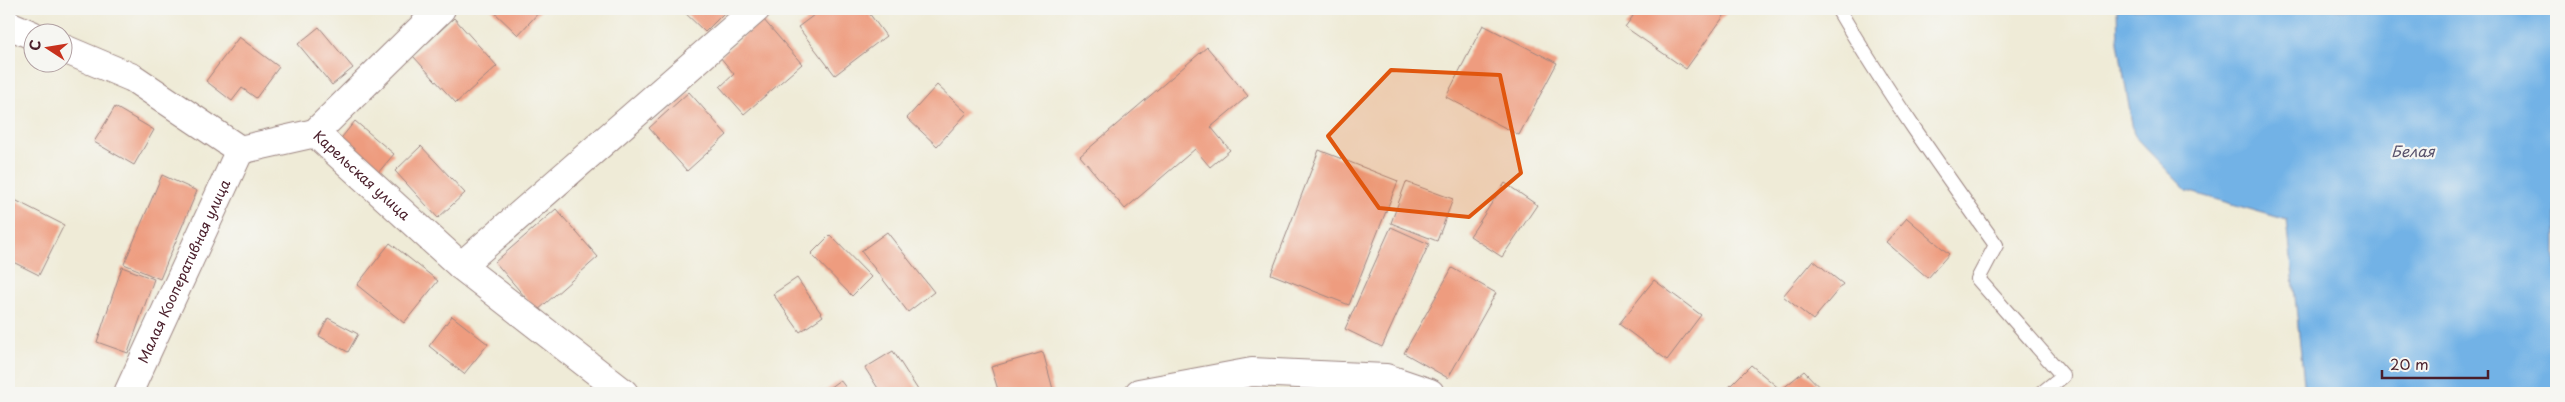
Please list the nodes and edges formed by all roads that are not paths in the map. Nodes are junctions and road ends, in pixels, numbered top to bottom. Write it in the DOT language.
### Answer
graph roads {
  1 [pos="441,9"];
  2 [pos="756,9"];
  3 [pos="1838,9"];
  4 [pos="9,25"];
  5 [pos="22,31"];
  6 [pos="72,52"];
  7 [pos="315,133"];
  8 [pos="240,150"];
  9 [pos="461,266"];
  10 [pos="128,393"];
  11 [pos="624,393"];
  12 [pos="1139,393"];
  13 [pos="1430,393"];
  14 [pos="2042,393"];
  1 -- 7 [label="street"];
  2 -- 9 [label="street"];
  3 -- 14 [label="lane"];
  4 -- 5 [label="street"];
  6 -- 8 [label="street"];
  7 -- 8 [label="street, Карельская улица"];
  7 -- 9 [label="street, Карельская улица"];
  8 -- 10 [label="street, Малая Кооперативная улица"];
  9 -- 11 [label="street, Карельская улица"];
  12 -- 13 [label="street"];
}
